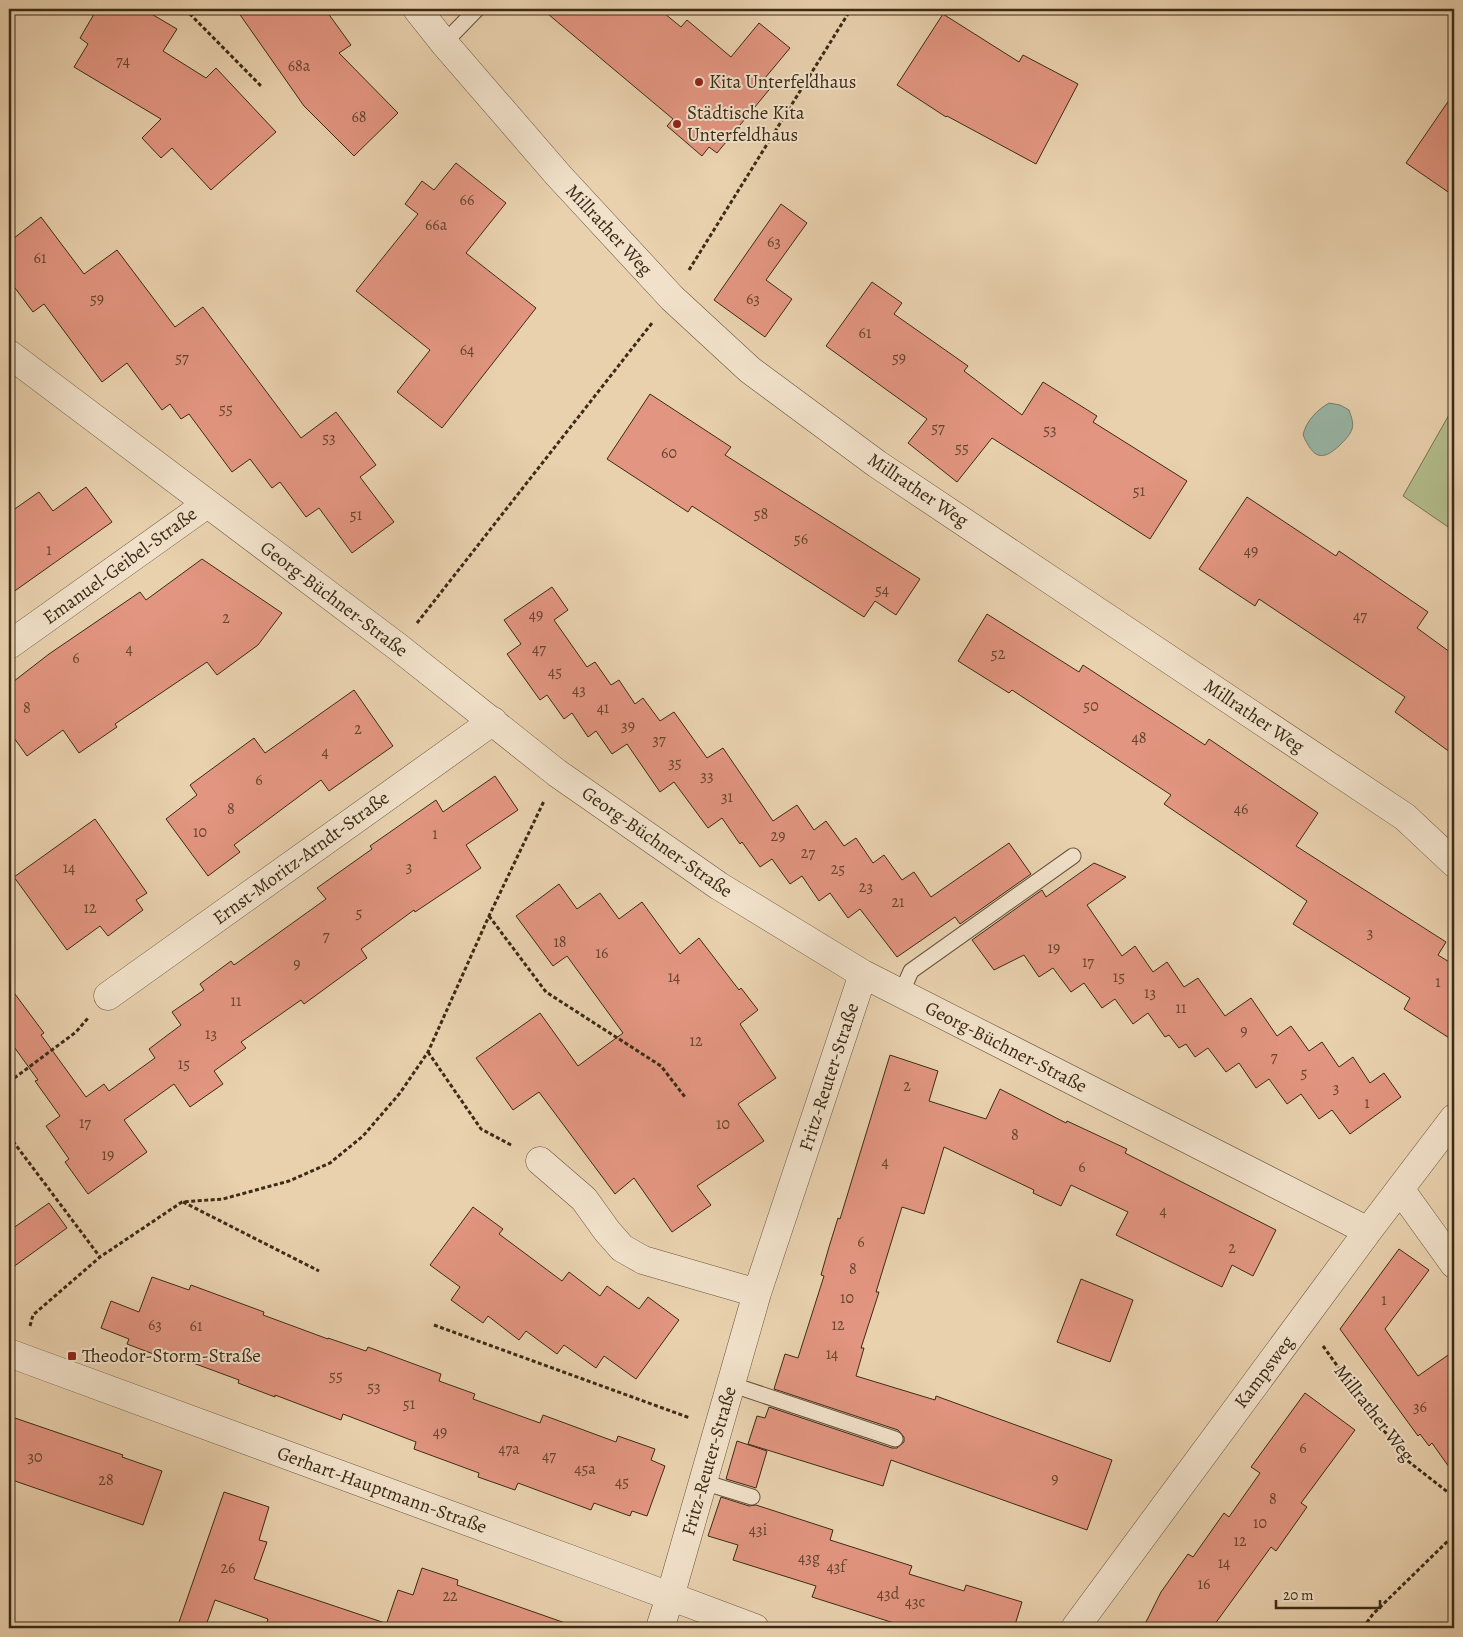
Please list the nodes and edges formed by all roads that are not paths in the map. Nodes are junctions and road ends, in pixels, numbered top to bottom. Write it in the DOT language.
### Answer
graph roads {
  1 [pos="417,9"];
  2 [pos="477,9"];
  3 [pos="444,43"];
  4 [pos="9,354"];
  5 [pos="207,504"];
  6 [pos="9,645"];
  7 [pos="493,721"];
  8 [pos="1073,856"];
  9 [pos="1454,863"];
  10 [pos="864,974"];
  11 [pos="901,994"];
  12 [pos="108,996"];
  13 [pos="1454,1118"];
  14 [pos="540,1161"];
  15 [pos="1400,1189"];
  16 [pos="1368,1231"];
  17 [pos="1454,1264"];
  18 [pos="757,1294"];
  19 [pos="14,1355"];
  20 [pos="730,1384"];
  21 [pos="895,1440"];
  22 [pos="702,1482"];
  23 [pos="752,1497"];
  24 [pos="670,1597"];
  25 [pos="660,1628"];
  26 [pos="755,1628"];
  27 [pos="1075,1628"];
  1 -- 3 [label="street, Millrather Weg"];
  2 -- 3 [label="lane"];
  3 -- 9 [label="street, Millrather Weg"];
  4 -- 5 [label="street, Georg-Büchner-Straße"];
  5 -- 6 [label="street, Emanuel-Geibel-Straße"];
  5 -- 7 [label="street, Georg-Büchner-Straße"];
  7 -- 10 [label="street, Georg-Büchner-Straße"];
  7 -- 12 [label="street, Ernst-Moritz-Arndt-Straße"];
  8 -- 11 [label="lane"];
  10 -- 11 [label="street, Georg-Büchner-Straße"];
  10 -- 18 [label="street, Fritz-Reuter-Straße"];
  11 -- 16 [label="street, Georg-Büchner-Straße"];
  13 -- 15 [label="street, Kampsweg"];
  14 -- 18 [label="street"];
  15 -- 16 [label="street, Kampsweg"];
  15 -- 17 [label="street"];
  16 -- 27 [label="street, Kampsweg"];
  18 -- 20 [label="street, Fritz-Reuter-Straße"];
  19 -- 24 [label="street, Gerhart-Hauptmann-Straße"];
  20 -- 21 [label="lane"];
  20 -- 22 [label="street, Fritz-Reuter-Straße"];
  22 -- 23 [label="lane"];
  22 -- 24 [label="street, Fritz-Reuter-Straße"];
  24 -- 25 [label="street, Fritz-Reuter-Straße"];
  24 -- 26 [label="street, Gerhart-Hauptmann-Straße"];
}
